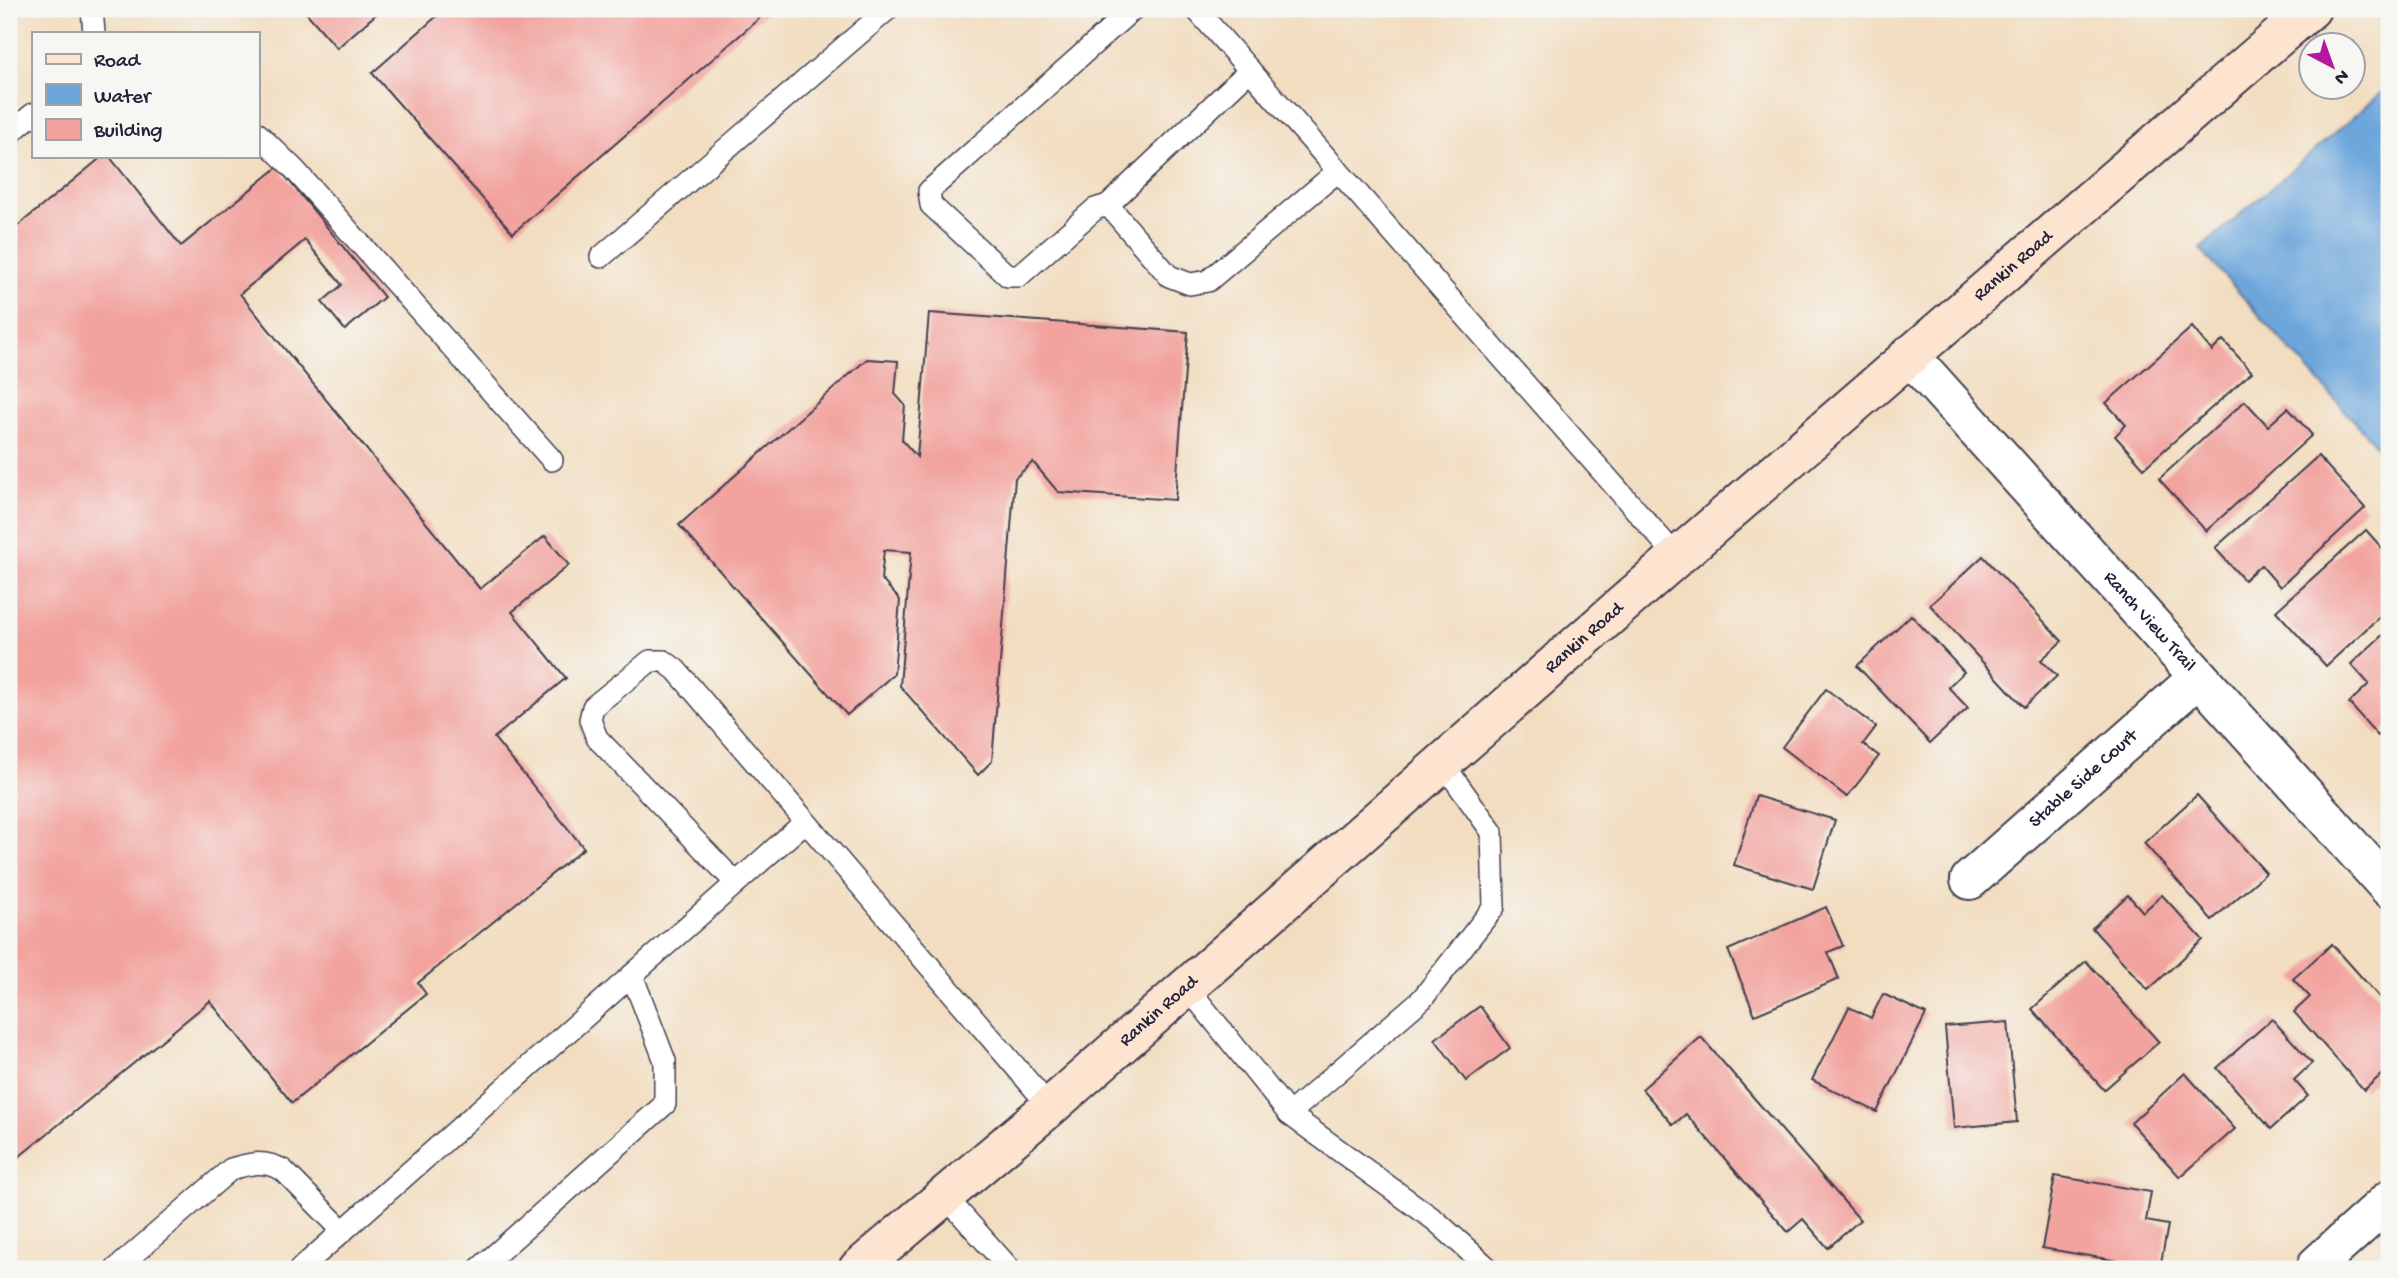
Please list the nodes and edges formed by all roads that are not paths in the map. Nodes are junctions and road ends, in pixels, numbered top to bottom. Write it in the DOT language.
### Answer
graph roads {
  1 [pos="92,9"];
  2 [pos="888,9"];
  3 [pos="1133,9"];
  4 [pos="1195,9"];
  5 [pos="2309,9"];
  6 [pos="94,32"];
  7 [pos="1250,70"];
  8 [pos="32,115"];
  9 [pos="9,134"];
  10 [pos="259,135"];
  11 [pos="1338,171"];
  12 [pos="1108,205"];
  13 [pos="601,257"];
  14 [pos="1909,355"];
  15 [pos="552,460"];
  16 [pos="1677,557"];
  17 [pos="2199,677"];
  18 [pos="1442,762"];
  19 [pos="805,822"];
  20 [pos="1970,880"];
  21 [pos="736,883"];
  22 [pos="2389,888"];
  23 [pos="632,975"];
  24 [pos="1187,987"];
  25 [pos="1049,1107"];
  26 [pos="1289,1114"];
  27 [pos="944,1195"];
  28 [pos="2389,1200"];
  29 [pos="343,1231"];
  30 [pos="2316,1265"];
  31 [pos="116,1269"];
  32 [pos="300,1269"];
  33 [pos="479,1269"];
  34 [pos="858,1269"];
  35 [pos="1010,1269"];
  36 [pos="1489,1269"];
  1 -- 6 [label="lane"];
  2 -- 13 [label="lane"];
  3 -- 12 [label="lane"];
  4 -- 7 [label="lane"];
  5 -- 14 [label="main road, Rankin Road"];
  7 -- 11 [label="lane"];
  7 -- 12 [label="lane"];
  8 -- 9 [label="lane"];
  10 -- 15 [label="lane"];
  11 -- 12 [label="lane"];
  11 -- 16 [label="lane"];
  14 -- 16 [label="main road, Rankin Road"];
  14 -- 17 [label="street, Ranch View Trail"];
  16 -- 18 [label="main road, Rankin Road"];
  17 -- 20 [label="street, Stable Side Court"];
  17 -- 22 [label="street, Ranch View Trail"];
  18 -- 24 [label="main road, Rankin Road"];
  18 -- 26 [label="lane"];
  19 -- 21 [label="lane"];
  19 -- 21 [label="lane"];
  19 -- 25 [label="lane"];
  21 -- 23 [label="lane"];
  23 -- 29 [label="lane"];
  23 -- 33 [label="lane"];
  24 -- 25 [label="main road, Rankin Road"];
  24 -- 26 [label="lane"];
  25 -- 27 [label="main road, Rankin Road"];
  26 -- 36 [label="lane"];
  27 -- 34 [label="main road, Rankin Road"];
  27 -- 35 [label="lane"];
  28 -- 30 [label="street"];
  29 -- 31 [label="lane"];
  29 -- 32 [label="lane"];
}
